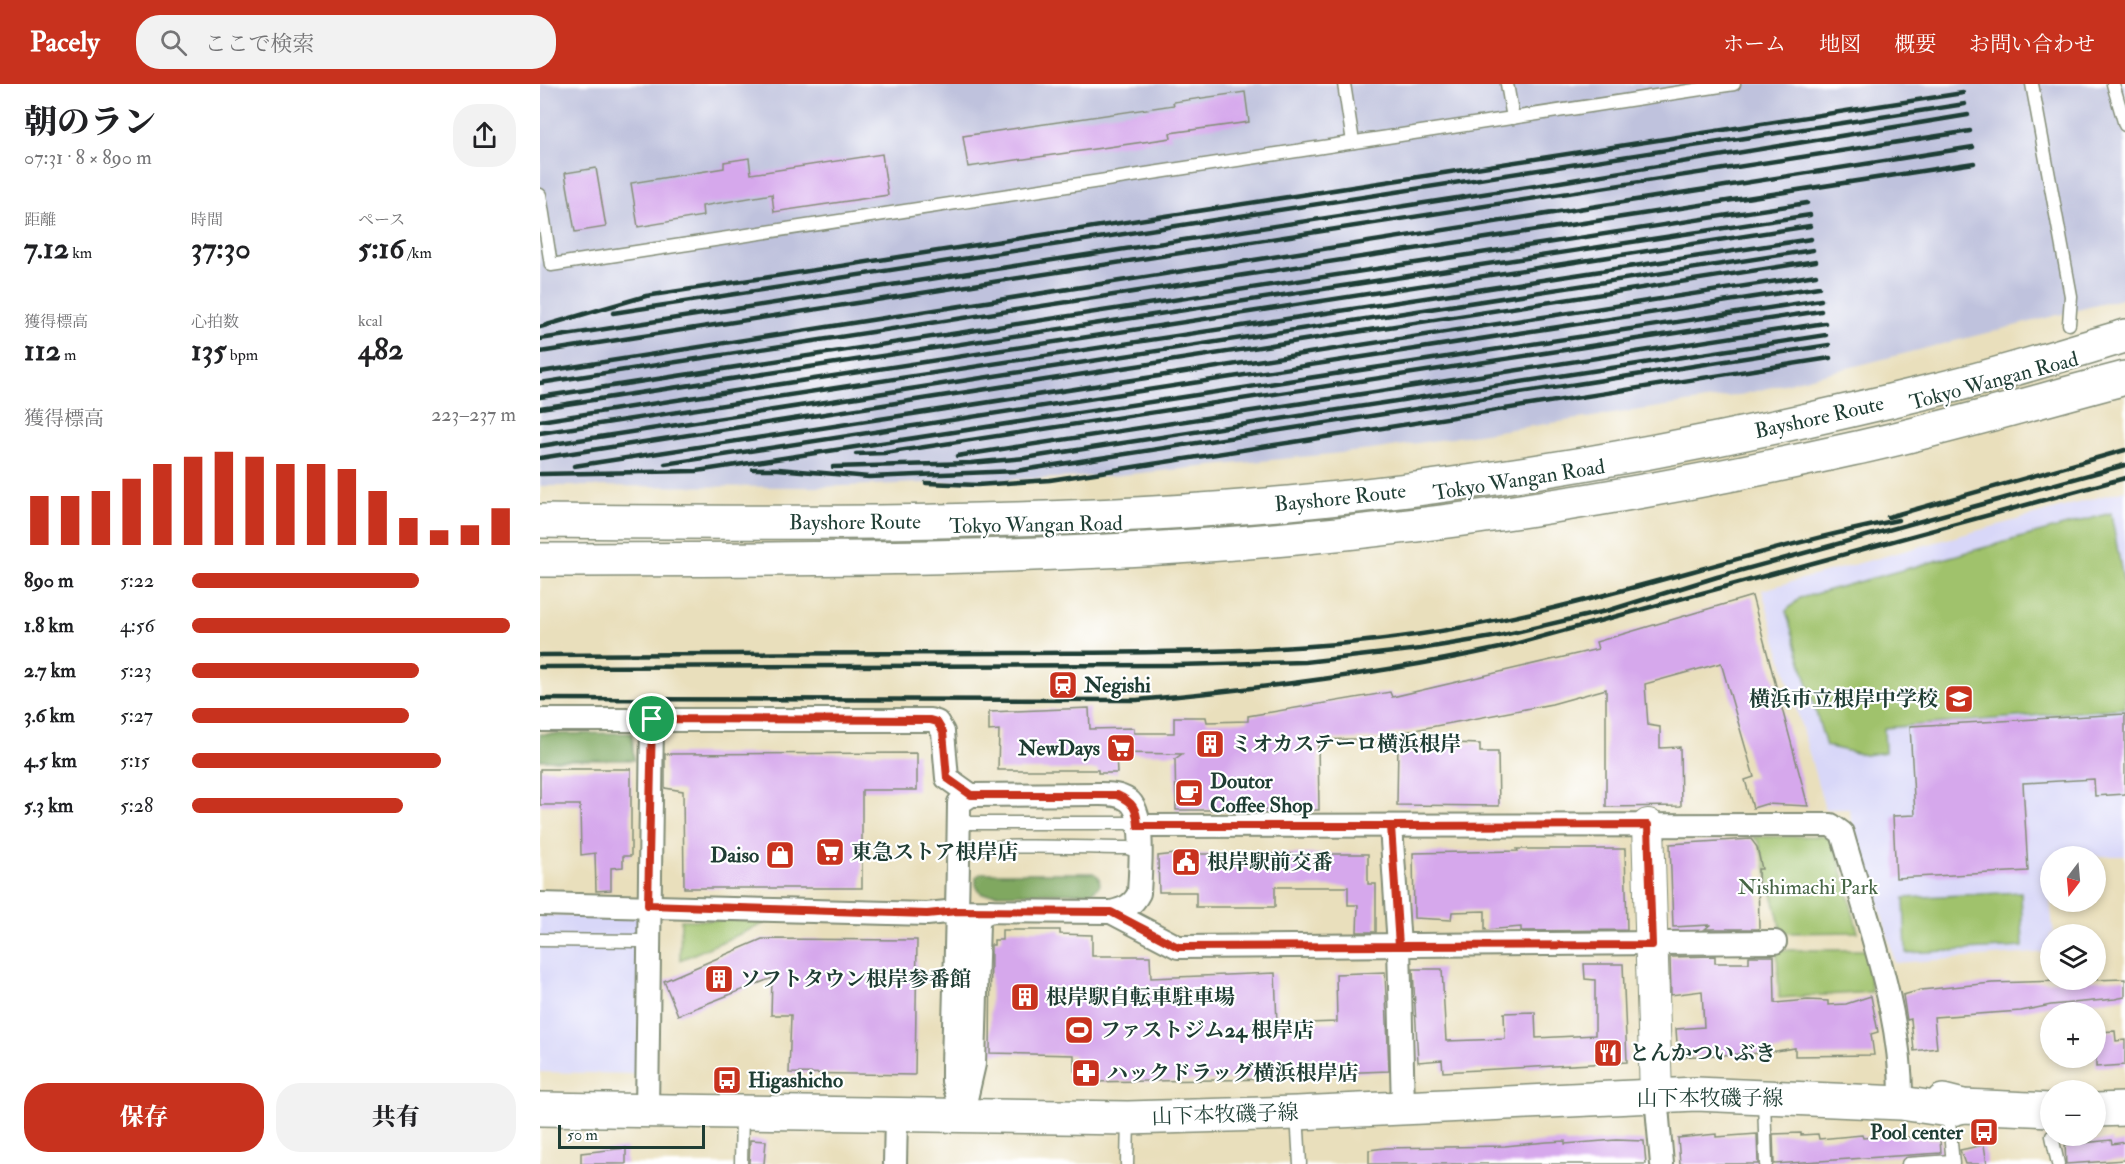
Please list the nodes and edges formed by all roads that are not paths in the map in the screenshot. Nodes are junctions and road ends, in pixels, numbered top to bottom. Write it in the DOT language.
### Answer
graph roads {
  1 [pos="1344,84"];
  2 [pos="1507,84"];
  3 [pos="1734,84"];
  4 [pos="2032,84"];
  5 [pos="2113,84"];
  6 [pos="1513,118"];
  7 [pos="2125,125"];
  8 [pos="1353,142"];
  9 [pos="540,195"];
  10 [pos="2068,324"];
  11 [pos="2125,336"];
  12 [pos="2125,345"];
  13 [pos="2125,372"];
  14 [pos="2125,378"];
  15 [pos="540,520"];
  16 [pos="540,529"];
  17 [pos="540,553"];
  18 [pos="540,560"];
  19 [pos="652,719"];
  20 [pos="540,720"];
  21 [pos="971,795"];
  22 [pos="1138,824"];
  23 [pos="1648,825"];
  24 [pos="1391,826"];
  25 [pos="959,828"];
  26 [pos="1140,852"];
  27 [pos="959,854"];
  28 [pos="540,904"];
  29 [pos="648,905"];
  30 [pos="957,911"];
  31 [pos="990,911"];
  32 [pos="1111,912"];
  33 [pos="540,940"];
  34 [pos="640,941"];
  35 [pos="1775,942"];
  36 [pos="1652,945"];
  37 [pos="1399,946"];
  38 [pos="1656,1096"];
  39 [pos="1764,1096"];
  40 [pos="1905,1104"];
  41 [pos="1403,1108"];
  42 [pos="1956,1108"];
  43 [pos="540,1109"];
  44 [pos="2125,1109"];
  45 [pos="2106,1110"];
  46 [pos="647,1111"];
  47 [pos="742,1112"];
  48 [pos="1297,1113"];
  49 [pos="963,1114"];
  50 [pos="896,1115"];
  51 [pos="1128,1118"];
  52 [pos="2040,1120"];
  53 [pos="2055,1146"];
  54 [pos="1952,1163"];
  55 [pos="741,1164"];
  56 [pos="896,1164"];
  57 [pos="1127,1164"];
  58 [pos="1300,1164"];
  59 [pos="1662,1164"];
  60 [pos="1766,1164"];
  61 [pos="1908,1164"];
  62 [pos="2058,1164"];
  1 -- 8 [label="lane"];
  2 -- 6 [label="lane"];
  3 -- 6 [label="lane"];
  4 -- 10 [label="lane"];
  5 -- 7 [label="lane"];
  6 -- 8 [label="lane"];
  8 -- 9 [label="lane"];
  11 -- 15 [label="main road, Bayshore Route"];
  12 -- 16 [label="main road, Tokyo Wangan Road"];
  13 -- 17 [label="main road, Tokyo Wangan Road"];
  14 -- 18 [label="main road, Bayshore Route"];
  19 -- 20 [label="street"];
  19 -- 21 [label="street"];
  19 -- 29 [label="street"];
  21 -- 22 [label="street"];
  21 -- 25 [label="street"];
  22 -- 24 [label="street"];
  22 -- 25 [label="lane"];
  22 -- 26 [label="street"];
  23 -- 24 [label="street"];
  23 -- 36 [label="street"];
  23 -- 40 [label="street"];
  24 -- 37 [label="street"];
  25 -- 27 [label="street"];
  26 -- 27 [label="lane"];
  26 -- 32 [label="street"];
  27 -- 30 [label="street"];
  28 -- 29 [label="street"];
  29 -- 30 [label="street"];
  29 -- 46 [label="street"];
  30 -- 31 [label="street"];
  30 -- 49 [label="street"];
  31 -- 32 [label="street"];
  31 -- 49 [label="street"];
  32 -- 37 [label="street"];
  33 -- 34 [label="lane"];
  35 -- 36 [label="street"];
  36 -- 37 [label="street"];
  36 -- 38 [label="street"];
  37 -- 41 [label="street"];
  38 -- 39 [label="main road, 山下本牧磯子線"];
  38 -- 41 [label="main road, 山下本牧磯子線"];
  38 -- 59 [label="street"];
  39 -- 40 [label="main road, 山下本牧磯子線"];
  39 -- 60 [label="lane"];
  40 -- 42 [label="main road, 山下本牧磯子線"];
  41 -- 48 [label="main road, 山下本牧磯子線"];
  42 -- 52 [label="main road, 山下本牧磯子線"];
  42 -- 54 [label="lane"];
  43 -- 46 [label="main road, 山下本牧磯子線"];
  44 -- 45 [label="main road"];
  46 -- 47 [label="main road, 山下本牧磯子線"];
  47 -- 50 [label="main road, 山下本牧磯子線"];
  47 -- 55 [label="lane"];
  48 -- 51 [label="main road, 山下本牧磯子線"];
  48 -- 58 [label="lane"];
  49 -- 50 [label="main road, 山下本牧磯子線"];
  49 -- 51 [label="main road, 山下本牧磯子線"];
  50 -- 56 [label="street"];
  51 -- 57 [label="lane"];
  53 -- 62 [label="lane"];
  54 -- 61 [label="lane"];
}
